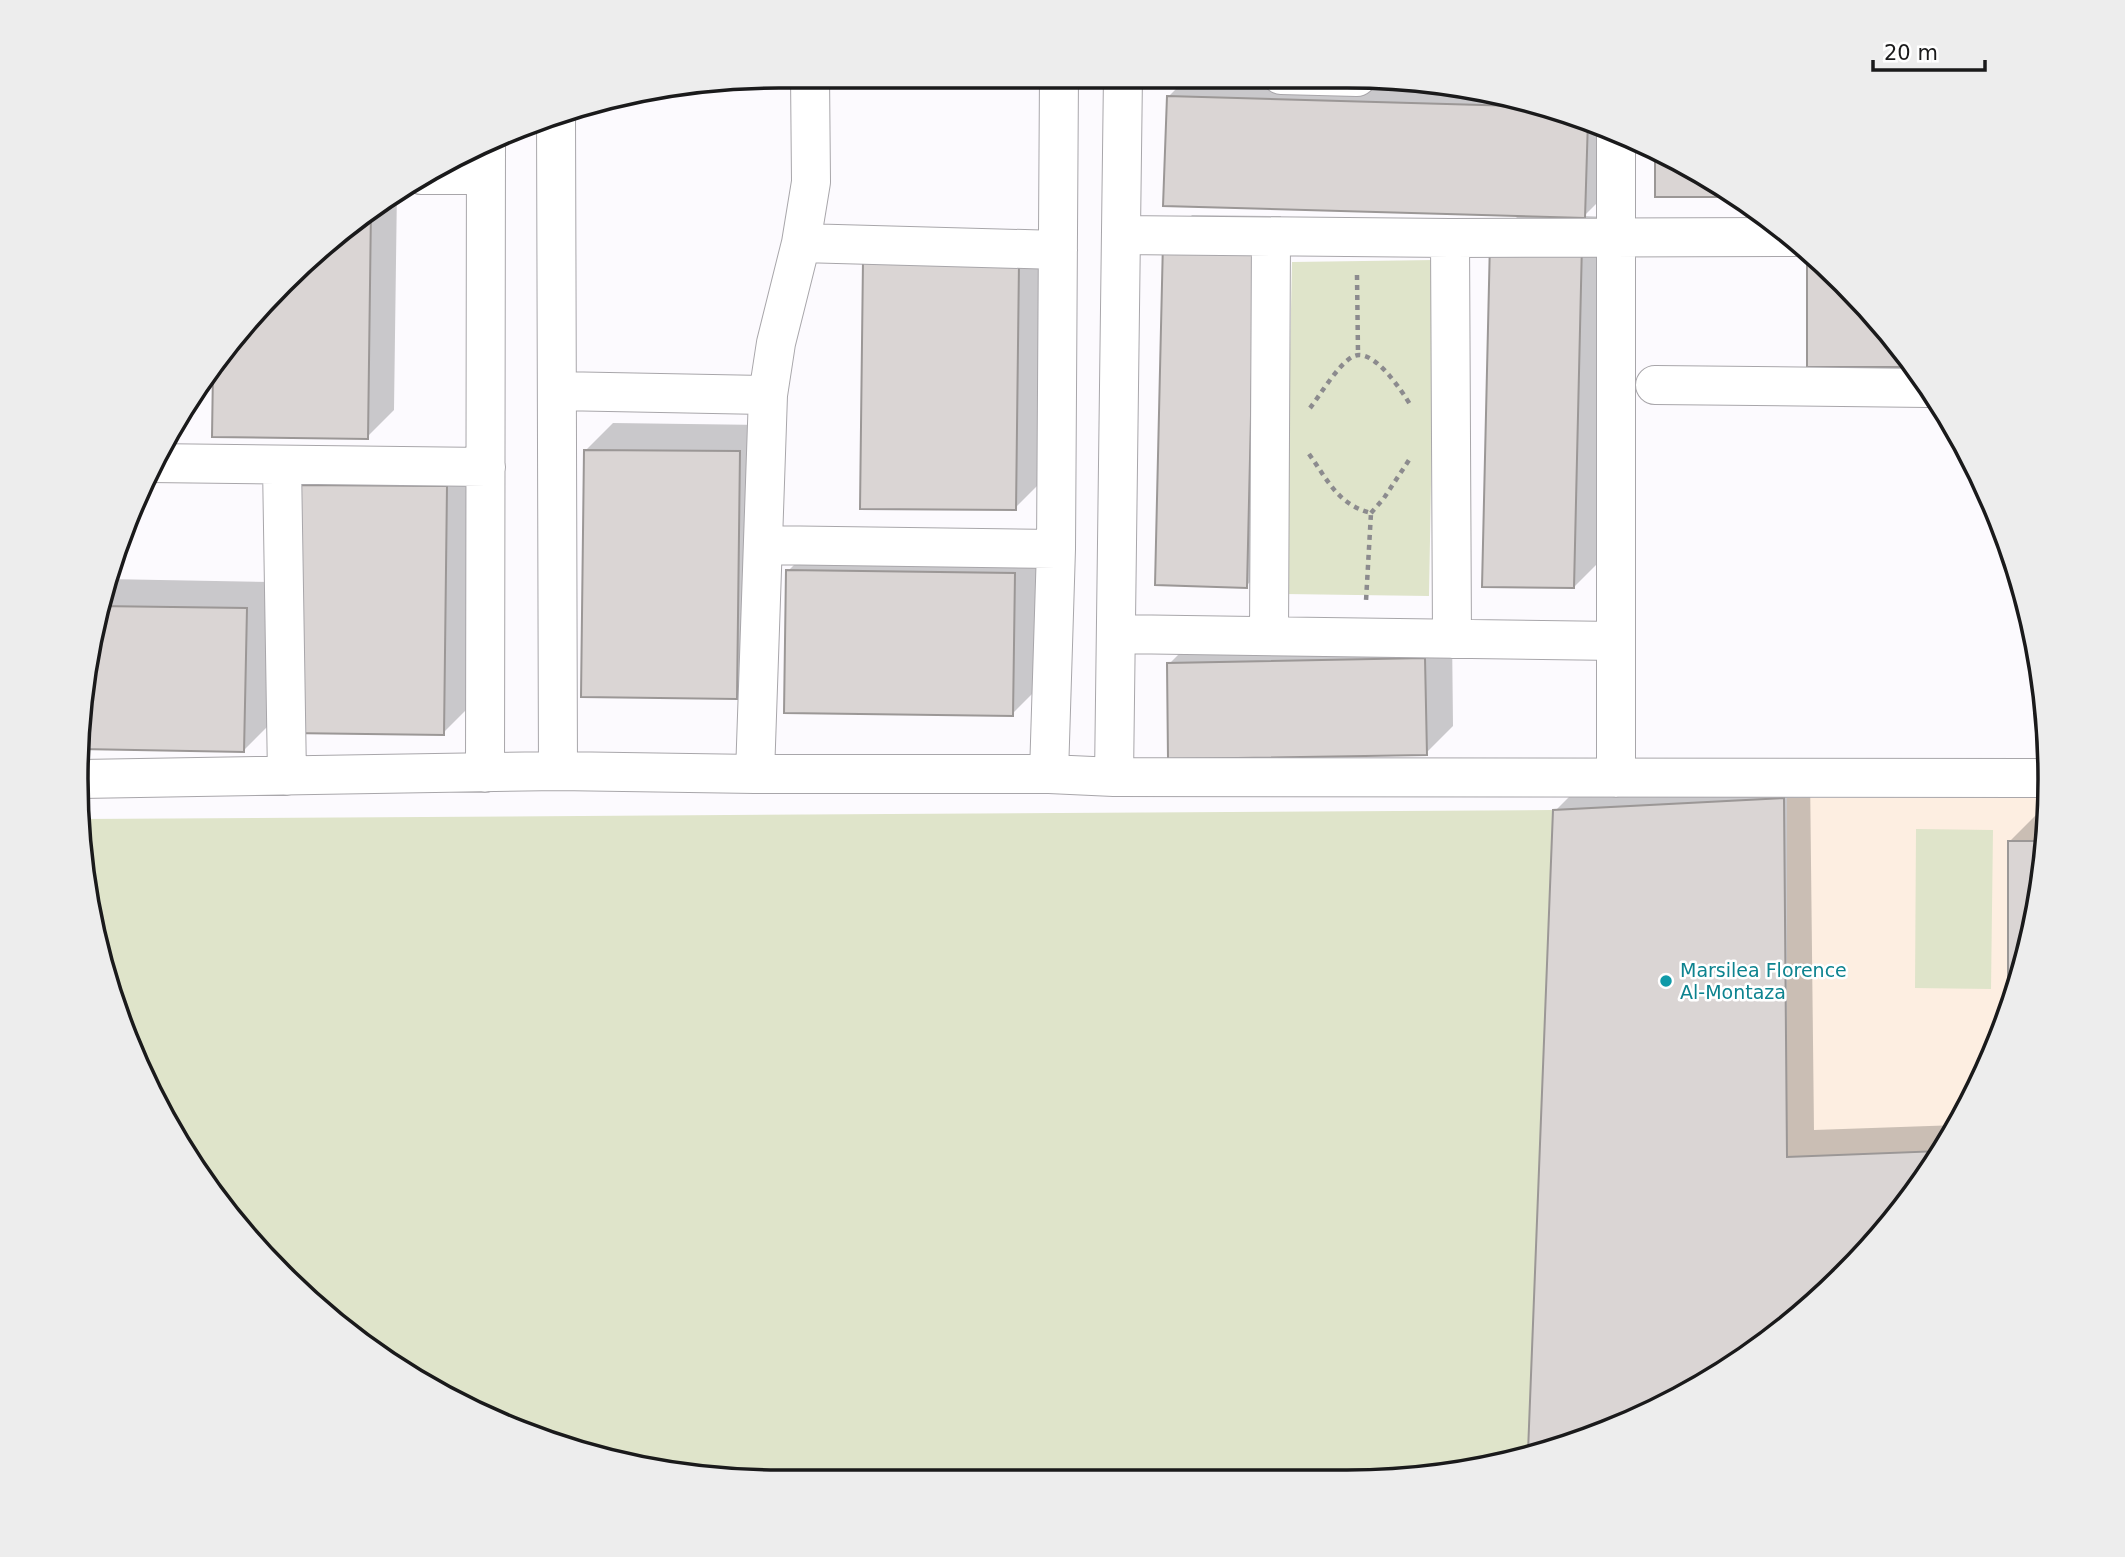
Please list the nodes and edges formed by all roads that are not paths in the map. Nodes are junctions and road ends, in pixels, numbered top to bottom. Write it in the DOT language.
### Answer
graph roads {
  1 [pos="810,88"];
  2 [pos="1059,88"];
  3 [pos="1123,88"];
  4 [pos="556,124"];
  5 [pos="1616,142"];
  6 [pos="486,158"];
  7 [pos="465,163"];
  8 [pos="1121,235"];
  9 [pos="1271,237"];
  10 [pos="1616,237"];
  11 [pos="1775,237"];
  12 [pos="1450,238"];
  13 [pos="801,243"];
  14 [pos="1058,250"];
  15 [pos="1655,385"];
  16 [pos="1916,388"];
  17 [pos="557,391"];
  18 [pos="768,395"];
  19 [pos="164,464"];
  20 [pos="282,465"];
  21 [pos="486,467"];
  22 [pos="763,545"];
  23 [pos="1056,550"];
  24 [pos="1117,634"];
  25 [pos="1269,636"];
  26 [pos="1452,639"];
  27 [pos="1616,641"];
  28 [pos="558,771"];
  29 [pos="485,773"];
  30 [pos="755,774"];
  31 [pos="1049,774"];
  32 [pos="287,776"];
  33 [pos="1114,777"];
  34 [pos="1616,778"];
  35 [pos="2038,778"];
  36 [pos="88,779"];
  1 -- 13 [label="street"];
  2 -- 14 [label="street"];
  3 -- 8 [label="street"];
  4 -- 17 [label="street"];
  5 -- 10 [label="street"];
  6 -- 7 [label="street"];
  6 -- 21 [label="street"];
  8 -- 9 [label="street"];
  8 -- 24 [label="street"];
  9 -- 12 [label="street"];
  9 -- 25 [label="street"];
  10 -- 11 [label="street"];
  10 -- 12 [label="street"];
  10 -- 27 [label="street"];
  12 -- 26 [label="street"];
  13 -- 14 [label="street"];
  13 -- 18 [label="street"];
  14 -- 23 [label="street"];
  15 -- 16 [label="street"];
  17 -- 18 [label="street"];
  17 -- 28 [label="street"];
  18 -- 22 [label="street"];
  19 -- 20 [label="street"];
  20 -- 21 [label="street"];
  20 -- 32 [label="street"];
  21 -- 29 [label="street"];
  22 -- 23 [label="street"];
  22 -- 30 [label="street"];
  23 -- 31 [label="street"];
  24 -- 25 [label="street"];
  24 -- 33 [label="street"];
  25 -- 26 [label="street"];
  26 -- 27 [label="street"];
  27 -- 34 [label="street"];
  28 -- 29 [label="street"];
  28 -- 30 [label="street"];
  29 -- 32 [label="street"];
  30 -- 31 [label="street"];
  31 -- 33 [label="street"];
  32 -- 36 [label="street"];
  33 -- 34 [label="street"];
  34 -- 35 [label="street"];
}
